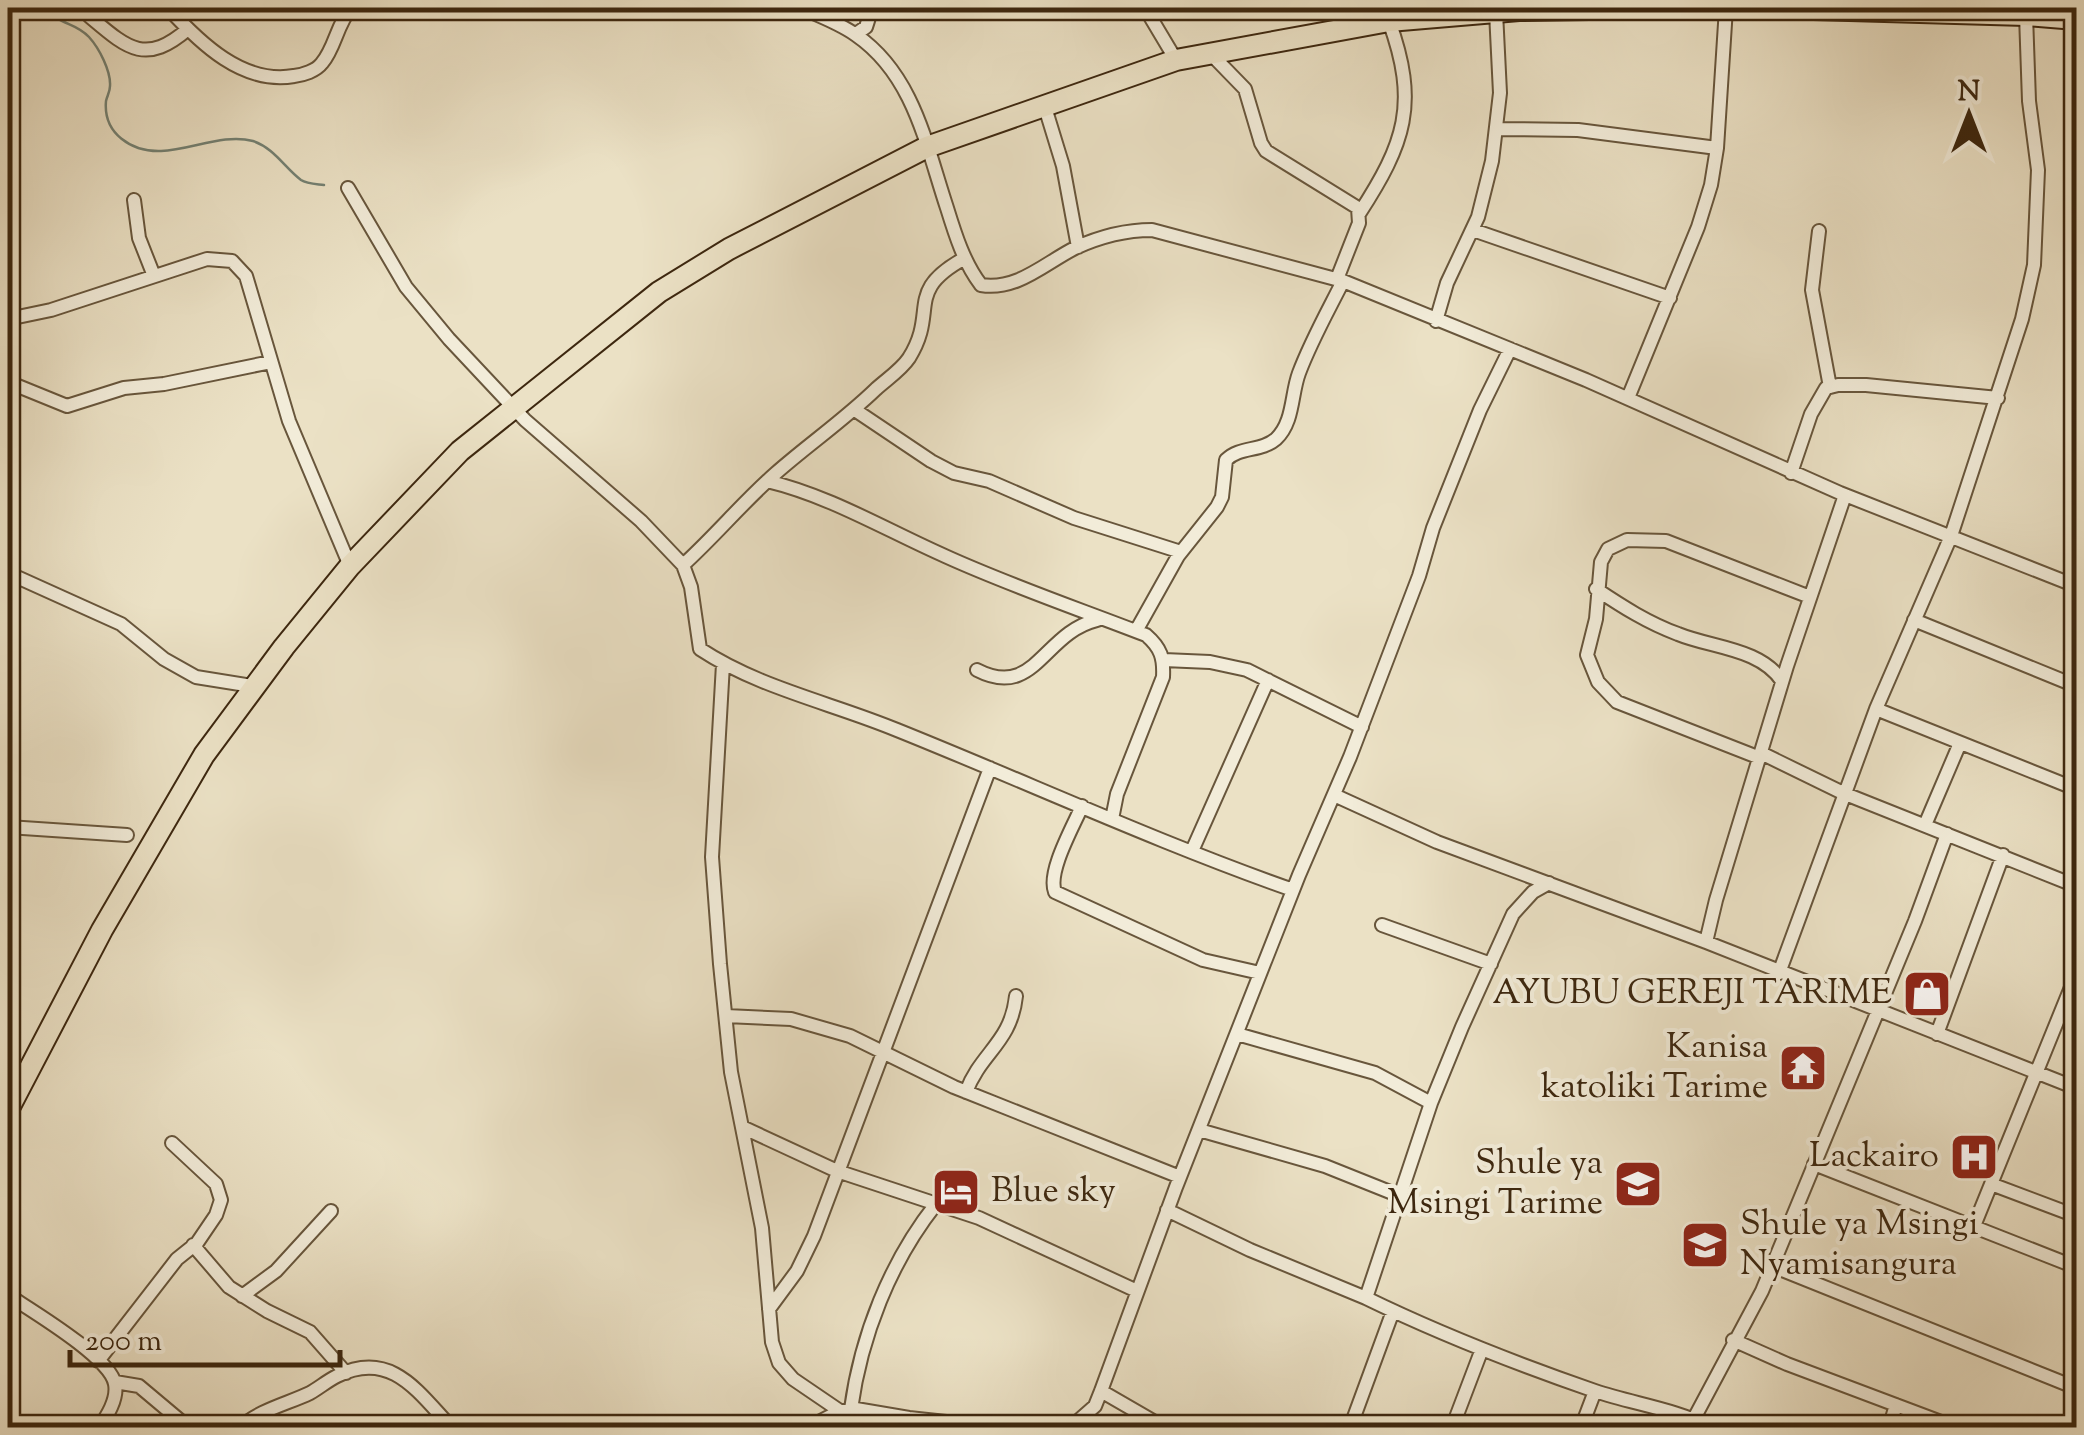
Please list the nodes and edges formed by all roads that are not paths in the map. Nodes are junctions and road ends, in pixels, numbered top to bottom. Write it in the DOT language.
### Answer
graph roads {
  1 [pos="168,8"];
  2 [pos="351,8"];
  3 [pos="801,8"];
  4 [pos="872,8"];
  5 [pos="1144,8"];
  6 [pos="1655,8"];
  7 [pos="1726,8"];
  8 [pos="1774,8"];
  9 [pos="1519,9"];
  10 [pos="1496,12"];
  11 [pos="2026,15"];
  12 [pos="89,16"];
  13 [pos="2076,19"];
  14 [pos="1389,21"];
  15 [pos="188,29"];
  16 [pos="856,34"];
  17 [pos="1210,53"];
  18 [pos="1176,60"];
  19 [pos="1044,104"];
  20 [pos="1498,129"];
  21 [pos="927,147"];
  22 [pos="1717,148"];
  23 [pos="348,188"];
  24 [pos="134,200"];
  25 [pos="1359,214"];
  26 [pos="1473,230"];
  27 [pos="1818,231"];
  28 [pos="1078,247"];
  29 [pos="965,258"];
  30 [pos="154,276"];
  31 [pos="1340,280"];
  32 [pos="1670,298"];
  33 [pos="8,318"];
  34 [pos="1436,321"];
  35 [pos="1510,349"];
  36 [pos="272,362"];
  37 [pos="8,382"];
  38 [pos="1830,387"];
  39 [pos="1628,398"];
  40 [pos="1998,398"];
  41 [pos="513,406"];
  42 [pos="855,410"];
  43 [pos="1791,472"];
  44 [pos="767,481"];
  45 [pos="1845,495"];
  46 [pos="1951,536"];
  47 [pos="1181,552"];
  48 [pos="683,565"];
  49 [pos="350,566"];
  50 [pos="8,574"];
  51 [pos="2076,586"];
  52 [pos="1596,588"];
  53 [pos="1810,596"];
  54 [pos="1100,620"];
  55 [pos="1914,620"];
  56 [pos="1136,631"];
  57 [pos="1164,660"];
  58 [pos="722,664"];
  59 [pos="977,670"];
  60 [pos="1268,680"];
  61 [pos="1782,681"];
  62 [pos="2076,686"];
  63 [pos="258,687"];
  64 [pos="1876,708"];
  65 [pos="1362,727"];
  66 [pos="1960,743"];
  67 [pos="1761,755"];
  68 [pos="990,768"];
  69 [pos="2076,789"];
  70 [pos="1844,793"];
  71 [pos="1334,795"];
  72 [pos="1082,806"];
  73 [pos="1112,819"];
  74 [pos="1926,825"];
  75 [pos="8,827"];
  76 [pos="1947,834"];
  77 [pos="127,835"];
  78 [pos="1192,851"];
  79 [pos="2003,855"];
  80 [pos="1548,883"];
  81 [pos="2076,886"];
  82 [pos="1293,890"];
  83 [pos="1382,924"];
  84 [pos="1706,942"];
  85 [pos="1491,964"];
  86 [pos="1260,973"];
  87 [pos="1779,973"];
  88 [pos="2076,975"];
  89 [pos="1016,996"];
  90 [pos="1876,1011"];
  91 [pos="726,1016"];
  92 [pos="1237,1034"];
  93 [pos="1937,1034"];
  94 [pos="881,1054"];
  95 [pos="2036,1073"];
  96 [pos="2076,1088"];
  97 [pos="966,1092"];
  98 [pos="1431,1103"];
  99 [pos="8,1110"];
  100 [pos="742,1128"];
  101 [pos="1199,1130"];
  102 [pos="172,1144"];
  103 [pos="1814,1164"];
  104 [pos="837,1171"];
  105 [pos="1180,1178"];
  106 [pos="1991,1184"];
  107 [pos="1400,1196"];
  108 [pos="936,1204"];
  109 [pos="1167,1210"];
  110 [pos="331,1211"];
  111 [pos="2076,1216"];
  112 [pos="1974,1226"];
  113 [pos="194,1245"];
  114 [pos="1772,1266"];
  115 [pos="2076,1267"];
  116 [pos="1137,1291"];
  117 [pos="8,1295"];
  118 [pos="242,1296"];
  119 [pos="1366,1298"];
  120 [pos="769,1309"];
  121 [pos="1393,1311"];
  122 [pos="1734,1340"];
  123 [pos="1482,1350"];
  124 [pos="98,1361"];
  125 [pos="346,1373"];
  126 [pos="116,1382"];
  127 [pos="2076,1388"];
  128 [pos="1101,1391"];
  129 [pos="1595,1391"];
  130 [pos="1896,1406"];
  131 [pos="846,1410"];
  132 [pos="1691,1422"];
  133 [pos="99,1428"];
  134 [pos="189,1428"];
  135 [pos="240,1428"];
  136 [pos="452,1428"];
  137 [pos="807,1428"];
  138 [pos="1002,1428"];
  139 [pos="1070,1428"];
  140 [pos="1165,1428"];
  141 [pos="1350,1428"];
  142 [pos="1452,1428"];
  143 [pos="1581,1428"];
  144 [pos="1712,1428"];
  145 [pos="1889,1428"];
  146 [pos="1957,1428"];
  1 -- 15 [label="street"];
  2 -- 15 [label="street"];
  3 -- 16 [label="street"];
  4 -- 16 [label="street"];
  5 -- 18 [label="street"];
  6 -- 9 [label="highway"];
  7 -- 22 [label="street"];
  8 -- 11 [label="highway"];
  9 -- 10 [label="highway"];
  10 -- 14 [label="highway"];
  10 -- 20 [label="street"];
  11 -- 13 [label="highway"];
  11 -- 40 [label="street"];
  12 -- 15 [label="street"];
  14 -- 17 [label="highway"];
  14 -- 25 [label="street"];
  16 -- 21 [label="street"];
  17 -- 18 [label="highway"];
  17 -- 25 [label="street"];
  18 -- 19 [label="highway"];
  19 -- 21 [label="highway"];
  19 -- 28 [label="street"];
  20 -- 22 [label="street"];
  20 -- 26 [label="street"];
  21 -- 29 [label="street"];
  21 -- 41 [label="highway"];
  22 -- 32 [label="street"];
  23 -- 41 [label="street"];
  24 -- 30 [label="street"];
  25 -- 31 [label="street"];
  26 -- 32 [label="street"];
  26 -- 34 [label="street"];
  27 -- 38 [label="street"];
  28 -- 29 [label="street"];
  28 -- 31 [label="street"];
  29 -- 42 [label="street"];
  30 -- 33 [label="street"];
  30 -- 36 [label="street"];
  31 -- 34 [label="street"];
  31 -- 47 [label="street"];
  32 -- 39 [label="street"];
  34 -- 35 [label="street"];
  35 -- 39 [label="street"];
  35 -- 65 [label="street"];
  36 -- 37 [label="street"];
  36 -- 49 [label="street"];
  38 -- 40 [label="street"];
  38 -- 43 [label="street"];
  39 -- 43 [label="street"];
  40 -- 46 [label="street"];
  41 -- 48 [label="street"];
  41 -- 49 [label="highway"];
  42 -- 44 [label="street"];
  42 -- 47 [label="street"];
  43 -- 45 [label="street"];
  44 -- 48 [label="street"];
  44 -- 54 [label="street"];
  45 -- 46 [label="street"];
  45 -- 53 [label="street"];
  46 -- 51 [label="street"];
  46 -- 55 [label="street"];
  47 -- 56 [label="street"];
  48 -- 58 [label="street"];
  49 -- 63 [label="highway"];
  50 -- 63 [label="street"];
  52 -- 53 [label="street"];
  52 -- 61 [label="street"];
  52 -- 67 [label="street"];
  53 -- 61 [label="street"];
  54 -- 56 [label="street"];
  54 -- 59 [label="street"];
  55 -- 62 [label="street"];
  55 -- 64 [label="street"];
  56 -- 57 [label="street"];
  57 -- 60 [label="street"];
  57 -- 73 [label="street"];
  58 -- 68 [label="street"];
  58 -- 91 [label="street"];
  60 -- 65 [label="street"];
  60 -- 78 [label="street"];
  61 -- 67 [label="street"];
  63 -- 99 [label="highway"];
  64 -- 66 [label="street"];
  64 -- 70 [label="street"];
  65 -- 71 [label="street"];
  66 -- 69 [label="street"];
  66 -- 74 [label="street"];
  67 -- 70 [label="street"];
  67 -- 84 [label="street"];
  68 -- 72 [label="street"];
  68 -- 94 [label="street"];
  70 -- 74 [label="street"];
  70 -- 87 [label="street"];
  71 -- 80 [label="street"];
  71 -- 82 [label="street"];
  72 -- 73 [label="street"];
  72 -- 86 [label="street"];
  73 -- 78 [label="street"];
  74 -- 76 [label="street"];
  75 -- 77 [label="street"];
  76 -- 79 [label="street"];
  76 -- 90 [label="street"];
  78 -- 82 [label="street"];
  79 -- 81 [label="street"];
  79 -- 93 [label="street"];
  80 -- 84 [label="street"];
  80 -- 85 [label="street"];
  82 -- 86 [label="street"];
  83 -- 85 [label="street"];
  84 -- 87 [label="street"];
  85 -- 98 [label="street"];
  86 -- 92 [label="street"];
  87 -- 90 [label="street"];
  88 -- 95 [label="street"];
  89 -- 97 [label="street"];
  90 -- 93 [label="street"];
  90 -- 103 [label="street"];
  91 -- 94 [label="street"];
  91 -- 100 [label="street"];
  92 -- 98 [label="street"];
  92 -- 101 [label="street"];
  93 -- 95 [label="street"];
  94 -- 97 [label="street"];
  94 -- 104 [label="street"];
  95 -- 96 [label="street"];
  95 -- 106 [label="street"];
  97 -- 105 [label="street"];
  98 -- 107 [label="street"];
  100 -- 104 [label="street"];
  100 -- 120 [label="street"];
  101 -- 105 [label="street"];
  101 -- 107 [label="street"];
  102 -- 113 [label="street"];
  103 -- 112 [label="street"];
  103 -- 114 [label="street"];
  104 -- 108 [label="street"];
  104 -- 120 [label="street"];
  105 -- 109 [label="street"];
  106 -- 111 [label="street"];
  106 -- 112 [label="street"];
  107 -- 119 [label="street"];
  108 -- 116 [label="street"];
  108 -- 131 [label="street"];
  109 -- 116 [label="street"];
  109 -- 119 [label="street"];
  110 -- 118 [label="street"];
  112 -- 115 [label="street"];
  113 -- 118 [label="street"];
  113 -- 124 [label="street"];
  114 -- 122 [label="street"];
  114 -- 127 [label="street"];
  116 -- 128 [label="street"];
  117 -- 124 [label="street"];
  118 -- 125 [label="street"];
  119 -- 121 [label="street"];
  120 -- 131 [label="street"];
  121 -- 123 [label="street"];
  121 -- 141 [label="street"];
  122 -- 130 [label="street"];
  122 -- 132 [label="street"];
  123 -- 129 [label="street"];
  123 -- 142 [label="street"];
  124 -- 126 [label="street"];
  125 -- 135 [label="street"];
  125 -- 136 [label="street"];
  126 -- 133 [label="street"];
  126 -- 134 [label="street"];
  128 -- 139 [label="street"];
  128 -- 140 [label="street"];
  129 -- 132 [label="street"];
  129 -- 143 [label="street"];
  130 -- 145 [label="street"];
  130 -- 146 [label="street"];
  131 -- 137 [label="street"];
  131 -- 138 [label="street"];
  132 -- 144 [label="street"];
}
